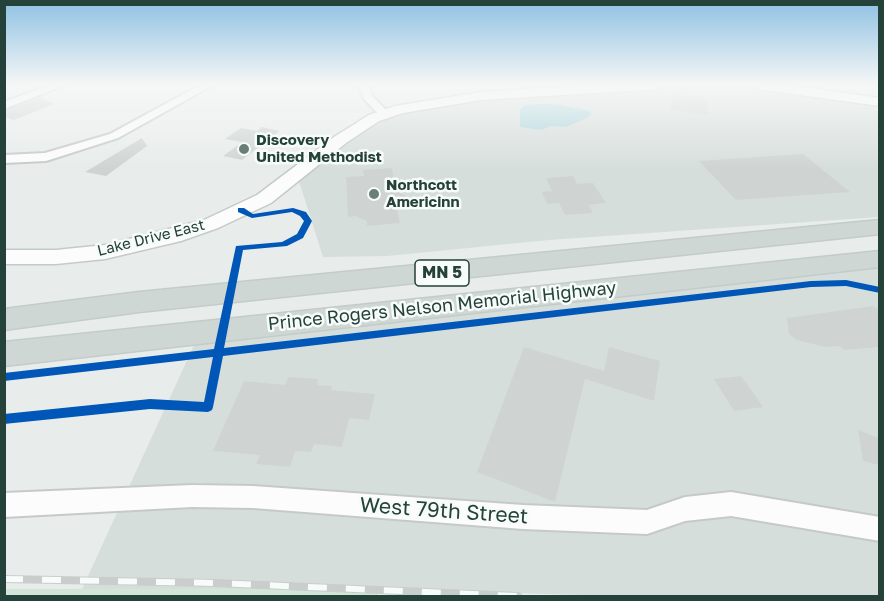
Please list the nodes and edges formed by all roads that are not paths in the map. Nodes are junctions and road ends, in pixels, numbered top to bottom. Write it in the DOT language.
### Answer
graph roads {
  1 [pos="156,113"];
  2 [pos="393,113"];
  3 [pos="385,115"];
  4 [pos="4,159"];
  5 [pos="879,227"];
  6 [pos="4,257"];
  7 [pos="879,259"];
  8 [pos="782,268"];
  9 [pos="879,277"];
  10 [pos="4,320"];
  11 [pos="4,354"];
  12 [pos="4,505"];
  13 [pos="879,529"];
  1 -- 4 [label="street"];
  2 -- 3 [label="street, Lake Drive East"];
  3 -- 6 [label="street, Lake Drive East"];
  5 -- 10 [label="main road, Prince Rogers Nelson Memorial Highway / MN 5"];
  7 -- 8 [label="main road, Prince Rogers Nelson Memorial Highway / MN 5"];
  8 -- 9 [label="main road"];
  8 -- 11 [label="main road, Prince Rogers Nelson Memorial Highway / MN 5"];
  12 -- 13 [label="street, West 79th Street"];
}
